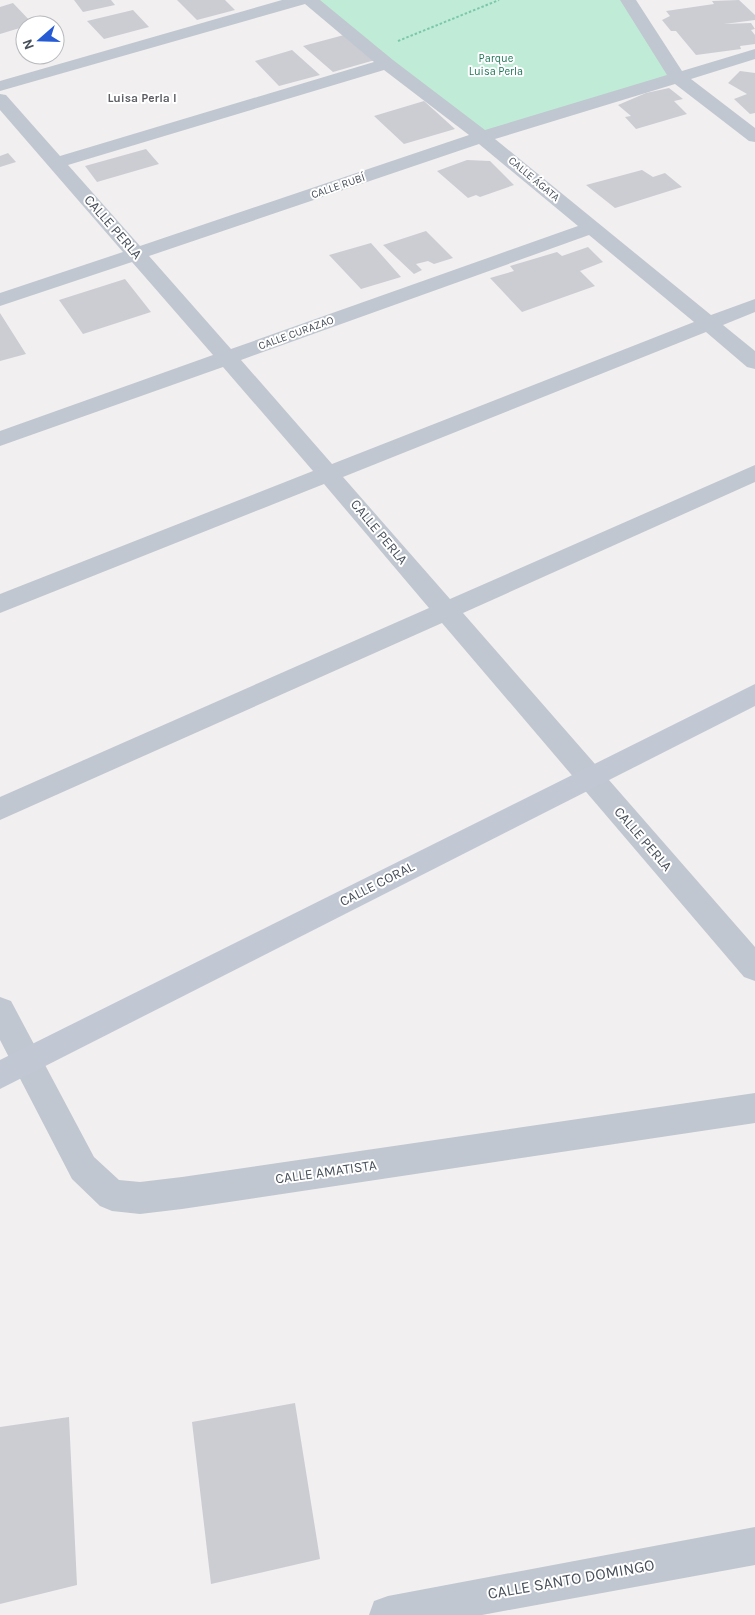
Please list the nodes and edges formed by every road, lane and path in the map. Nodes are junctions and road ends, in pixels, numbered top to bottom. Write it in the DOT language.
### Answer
graph roads {
  1 [pos="300,0"];
  2 [pos="310,0"];
  3 [pos="499,0"];
  4 [pos="628,0"];
  5 [pos="372,52"];
  6 [pos="755,54"];
  7 [pos="387,64"];
  8 [pos="677,76"];
  9 [pos="0,86"];
  10 [pos="0,99"];
  11 [pos="482,136"];
  12 [pos="755,138"];
  13 [pos="56,163"];
  14 [pos="592,228"];
  15 [pos="138,255"];
  16 [pos="0,300"];
  17 [pos="755,304"];
  18 [pos="709,323"];
  19 [pos="228,357"];
  20 [pos="755,362"];
  21 [pos="0,439"];
  22 [pos="755,472"];
  23 [pos="330,474"];
  24 [pos="0,604"];
  25 [pos="446,612"];
  26 [pos="755,694"];
  27 [pos="590,777"];
  28 [pos="0,809"];
  29 [pos="755,968"];
  30 [pos="0,1010"];
  31 [pos="13,1068"];
  32 [pos="755,1108"];
  33 [pos="755,1546"];
  34 [pos="460,1608"];
  35 [pos="388,1615"];
  1 -- 9 [label="street"];
  2 -- 5 [label="street, CALLE ÁGATA"];
  3 -- 5 [label="path"];
  4 -- 8 [label="street"];
  5 -- 7 [label="street, CALLE ÁGATA"];
  6 -- 8 [label="street, CALLE RUBÍ"];
  7 -- 11 [label="street, CALLE ÁGATA"];
  7 -- 13 [label="street"];
  8 -- 11 [label="street, CALLE RUBÍ"];
  8 -- 12 [label="street"];
  10 -- 13 [label="street, CALLE PERLA"];
  11 -- 14 [label="street, CALLE ÁGATA"];
  11 -- 15 [label="street, CALLE RUBÍ"];
  13 -- 15 [label="street, CALLE PERLA"];
  14 -- 18 [label="street, CALLE ÁGATA"];
  14 -- 19 [label="street, CALLE CURAZAO"];
  15 -- 16 [label="street, CALLE RUBÍ"];
  15 -- 19 [label="street, CALLE PERLA"];
  17 -- 18 [label="street"];
  18 -- 20 [label="street, CALLE ÁGATA"];
  18 -- 23 [label="street"];
  19 -- 21 [label="street, CALLE CURAZAO"];
  19 -- 23 [label="street, CALLE PERLA"];
  22 -- 25 [label="street"];
  23 -- 24 [label="street"];
  23 -- 25 [label="street, CALLE PERLA"];
  25 -- 27 [label="street, CALLE PERLA"];
  25 -- 28 [label="street"];
  26 -- 27 [label="street, CALLE CORAL"];
  27 -- 29 [label="street, CALLE PERLA"];
  27 -- 31 [label="street, CALLE CORAL"];
  30 -- 31 [label="street, CALLE AMATISTA"];
  31 -- 32 [label="street, CALLE AMATISTA"];
  33 -- 34 [label="street, CALLE SANTO DOMINGO"];
  34 -- 35 [label="street, CALLE SANTO DOMINGO"];
}
